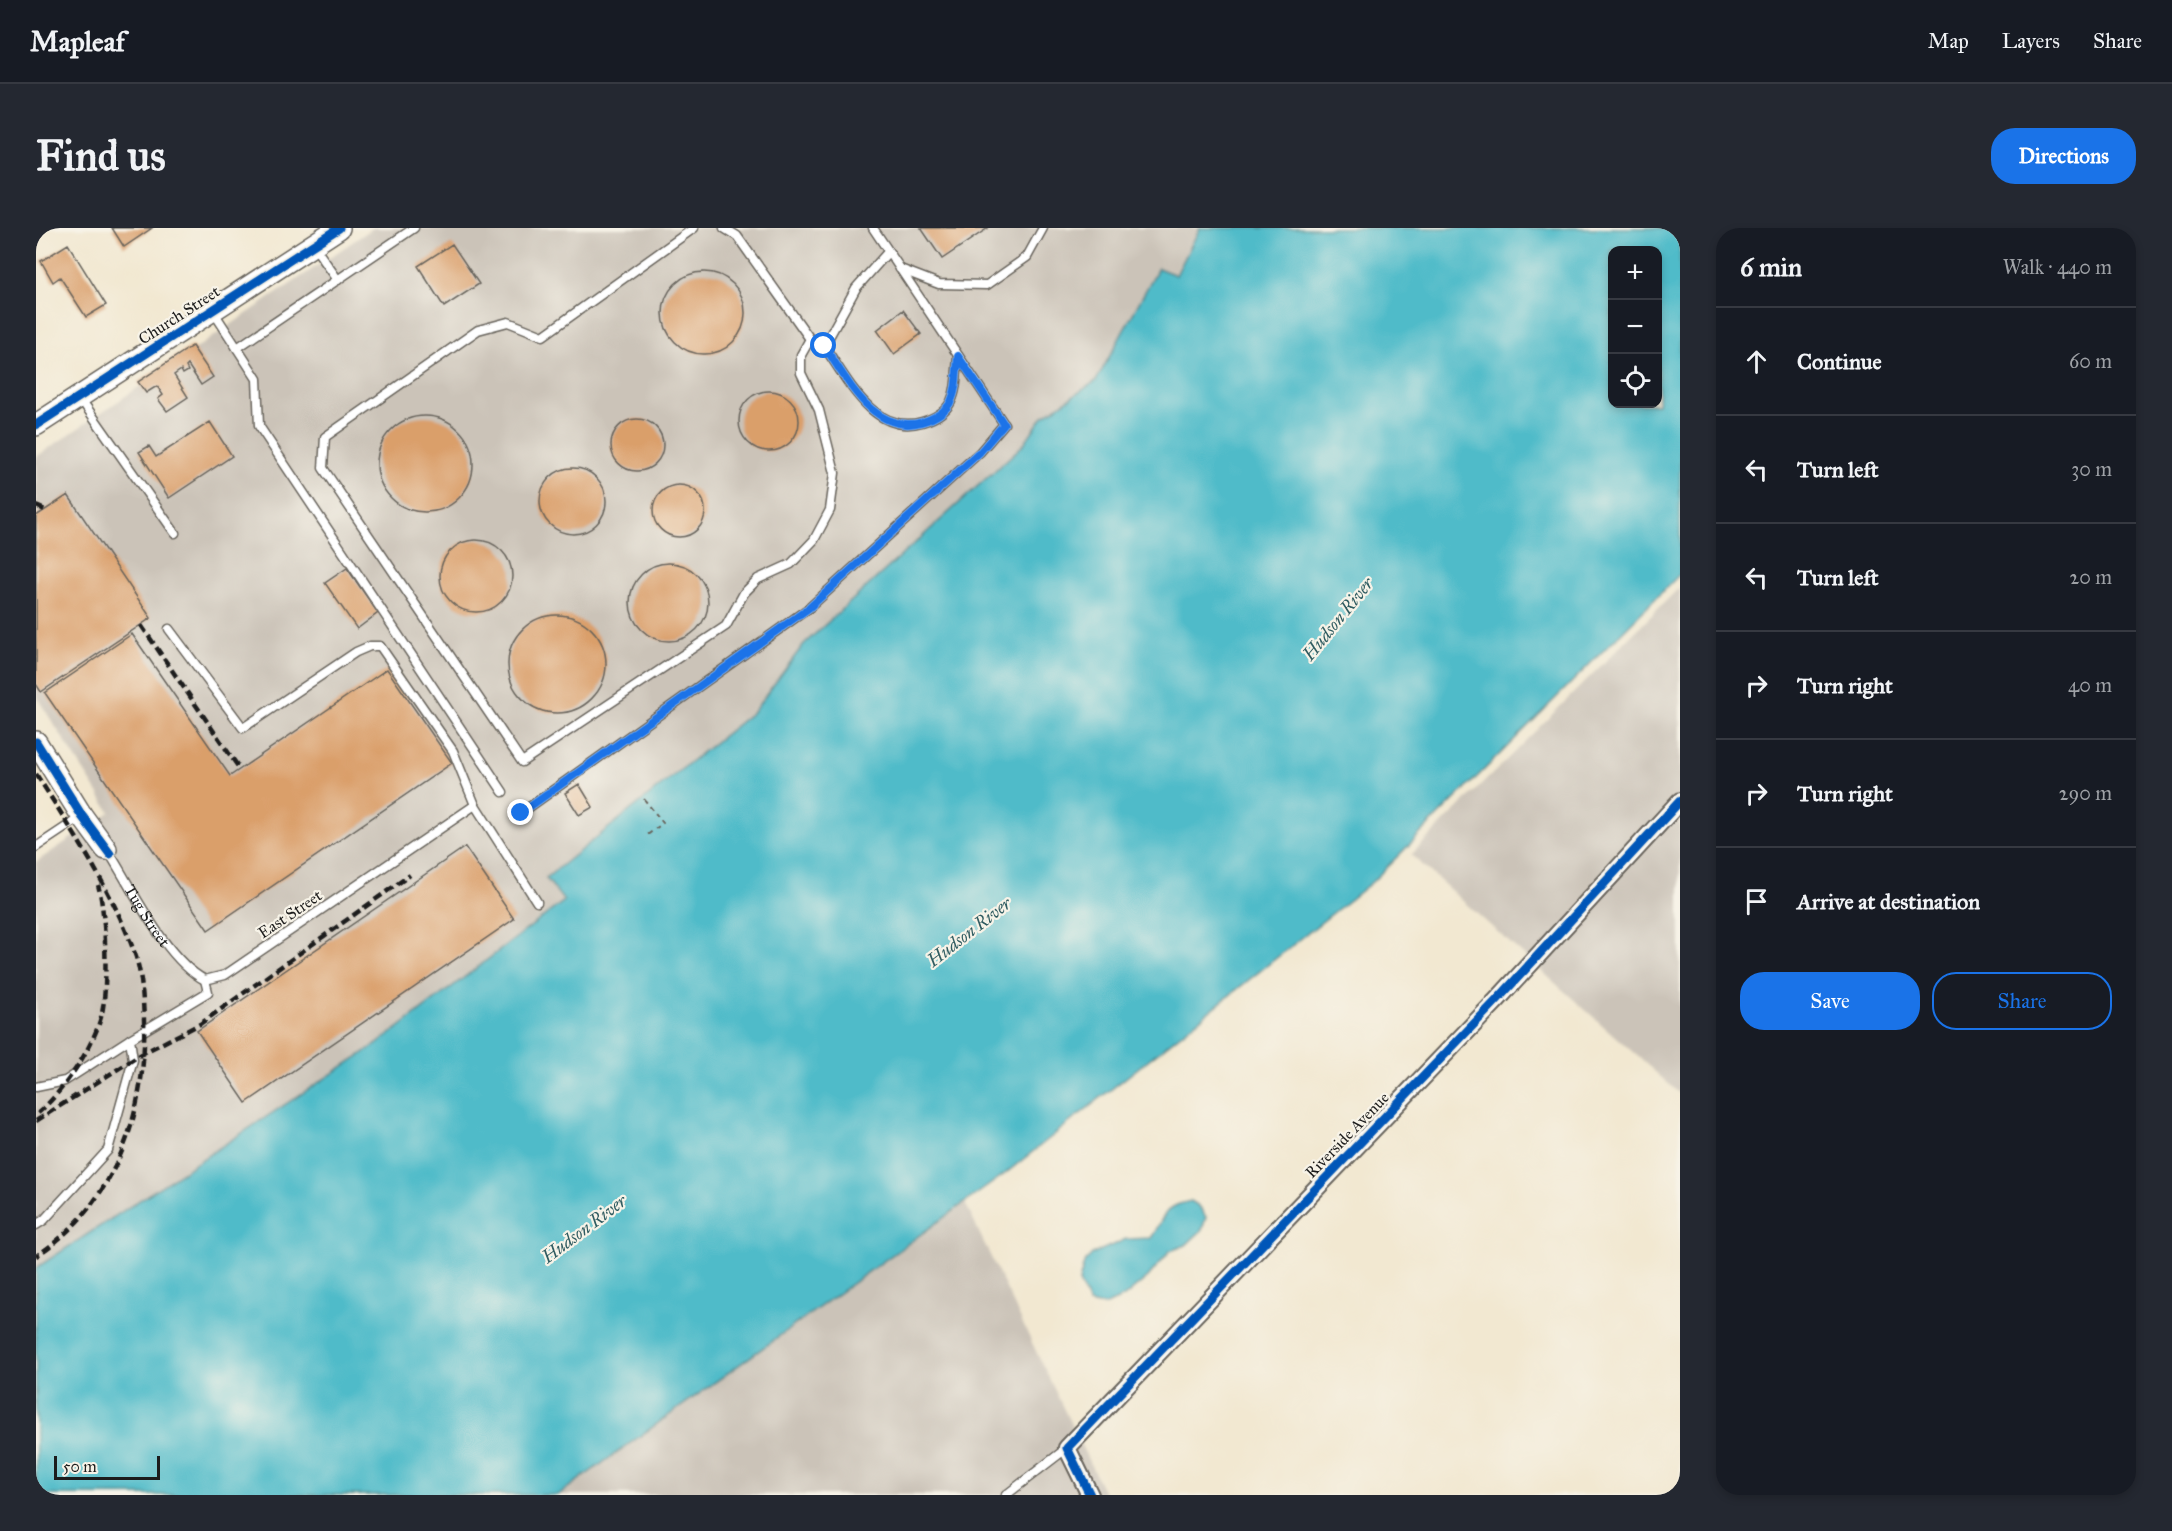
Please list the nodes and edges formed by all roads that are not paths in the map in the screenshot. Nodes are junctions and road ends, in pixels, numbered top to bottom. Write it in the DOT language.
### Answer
graph roads {
  1 [pos="339,228"];
  2 [pos="414,228"];
  3 [pos="694,228"];
  4 [pos="724,228"];
  5 [pos="873,228"];
  6 [pos="1043,228"];
  7 [pos="313,245"];
  8 [pos="888,252"];
  9 [pos="900,269"];
  10 [pos="339,279"];
  11 [pos="213,310"];
  12 [pos="810,339"];
  13 [pos="824,346"];
  14 [pos="237,348"];
  15 [pos="958,356"];
  16 [pos="80,398"];
  17 [pos="36,425"];
  18 [pos="175,532"];
  19 [pos="169,629"];
  20 [pos="36,742"];
  21 [pos="503,792"];
  22 [pos="1680,801"];
  23 [pos="475,805"];
  24 [pos="521,813"];
  25 [pos="82,816"];
  26 [pos="36,847"];
  27 [pos="108,852"];
  28 [pos="537,902"];
  29 [pos="205,980"];
  30 [pos="130,1039"];
  31 [pos="36,1087"];
  32 [pos="36,1225"];
  33 [pos="1067,1448"];
  34 [pos="1006,1495"];
  35 [pos="1090,1495"];
  1 -- 7 [label="street, Church Street"];
  2 -- 10 [label="lane"];
  3 -- 12 [label="lane"];
  4 -- 12 [label="lane"];
  5 -- 8 [label="lane"];
  6 -- 9 [label="lane"];
  7 -- 10 [label="lane"];
  7 -- 11 [label="street, Church Street"];
  8 -- 9 [label="lane"];
  8 -- 13 [label="lane"];
  9 -- 15 [label="lane"];
  10 -- 14 [label="lane"];
  11 -- 14 [label="lane"];
  11 -- 16 [label="street, Church Street"];
  12 -- 13 [label="lane"];
  13 -- 15 [label="lane"];
  14 -- 21 [label="lane"];
  15 -- 24 [label="lane"];
  16 -- 17 [label="street, Church Street"];
  16 -- 18 [label="lane"];
  19 -- 23 [label="lane"];
  20 -- 25 [label="street, Tug Street"];
  22 -- 33 [label="street, Riverside Avenue"];
  23 -- 28 [label="lane"];
  23 -- 29 [label="lane, East Street"];
  25 -- 26 [label="lane"];
  25 -- 27 [label="street, Tug Street"];
  27 -- 29 [label="lane, Tug Street"];
  29 -- 30 [label="lane"];
  30 -- 31 [label="lane"];
  30 -- 32 [label="lane"];
  33 -- 34 [label="lane, Riverside Avenue"];
  33 -- 35 [label="street"];
}
